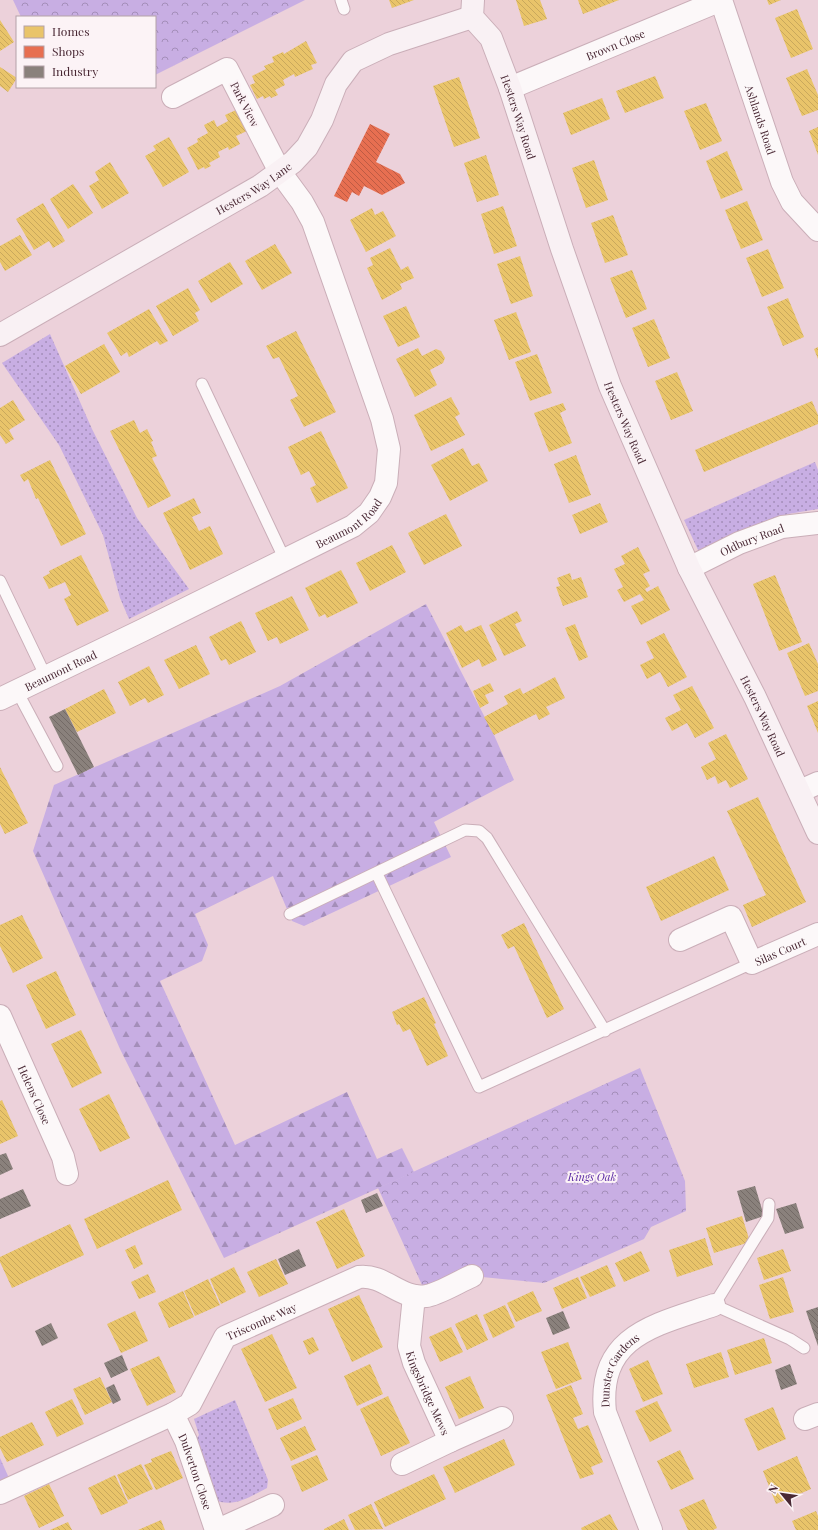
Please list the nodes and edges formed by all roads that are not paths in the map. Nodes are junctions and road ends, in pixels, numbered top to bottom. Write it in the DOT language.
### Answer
graph roads {
  1 [pos="721,0"];
  2 [pos="473,9"];
  3 [pos="510,88"];
  4 [pos="173,97"];
  5 [pos="280,172"];
  6 [pos="818,230"];
  7 [pos="0,335"];
  8 [pos="202,384"];
  9 [pos="818,523"];
  10 [pos="285,560"];
  11 [pos="690,568"];
  12 [pos="0,581"];
  13 [pos="46,677"];
  14 [pos="9,695"];
  15 [pos="57,766"];
  16 [pos="809,787"];
  17 [pos="818,832"];
  18 [pos="377,874"];
  19 [pos="290,914"];
  20 [pos="818,934"];
  21 [pos="680,940"];
  22 [pos="752,963"];
  23 [pos="0,1016"];
  24 [pos="605,1031"];
  25 [pos="66,1174"];
  26 [pos="769,1204"];
  27 [pos="472,1276"];
  28 [pos="414,1296"];
  29 [pos="714,1305"];
  30 [pos="804,1348"];
  31 [pos="173,1414"];
  32 [pos="502,1418"];
  33 [pos="450,1441"];
  34 [pos="402,1464"];
  35 [pos="0,1493"];
  36 [pos="273,1504"];
  37 [pos="217,1530"];
  38 [pos="651,1530"];
  1 -- 3 [label="street, Brown Close"];
  1 -- 6 [label="street, Ashlands Road"];
  2 -- 3 [label="street, Hesters Way Road"];
  2 -- 5 [label="street, Hesters Way Lane"];
  3 -- 11 [label="street, Hesters Way Road"];
  4 -- 5 [label="street, Park View"];
  5 -- 7 [label="street, Hesters Way Lane"];
  5 -- 10 [label="street, Beaumont Road"];
  8 -- 10 [label="lane"];
  9 -- 11 [label="street, Oldbury Road"];
  10 -- 13 [label="street, Beaumont Road"];
  11 -- 16 [label="street, Hesters Way Road"];
  12 -- 13 [label="lane"];
  13 -- 14 [label="street, Beaumont Road"];
  14 -- 15 [label="lane"];
  16 -- 17 [label="street, Hesters Way Road"];
  18 -- 19 [label="lane"];
  18 -- 24 [label="lane"];
  18 -- 24 [label="lane"];
  20 -- 22 [label="street, Silas Court"];
  21 -- 22 [label="street, Silas Court"];
  22 -- 24 [label="lane"];
  23 -- 25 [label="street, Helens Close"];
  26 -- 29 [label="lane"];
  27 -- 28 [label="street"];
  28 -- 31 [label="street, Triscombe Way"];
  28 -- 33 [label="street, Kingsbridge Mews"];
  29 -- 30 [label="lane"];
  29 -- 38 [label="street, Dunster Gardens"];
  31 -- 35 [label="street, Triscombe Way"];
  31 -- 37 [label="street, Dulverton Close"];
  32 -- 33 [label="street, Kingsbridge Mews"];
  33 -- 34 [label="street, Kingsbridge Mews"];
  36 -- 37 [label="street, Dulverton Close"];
}
